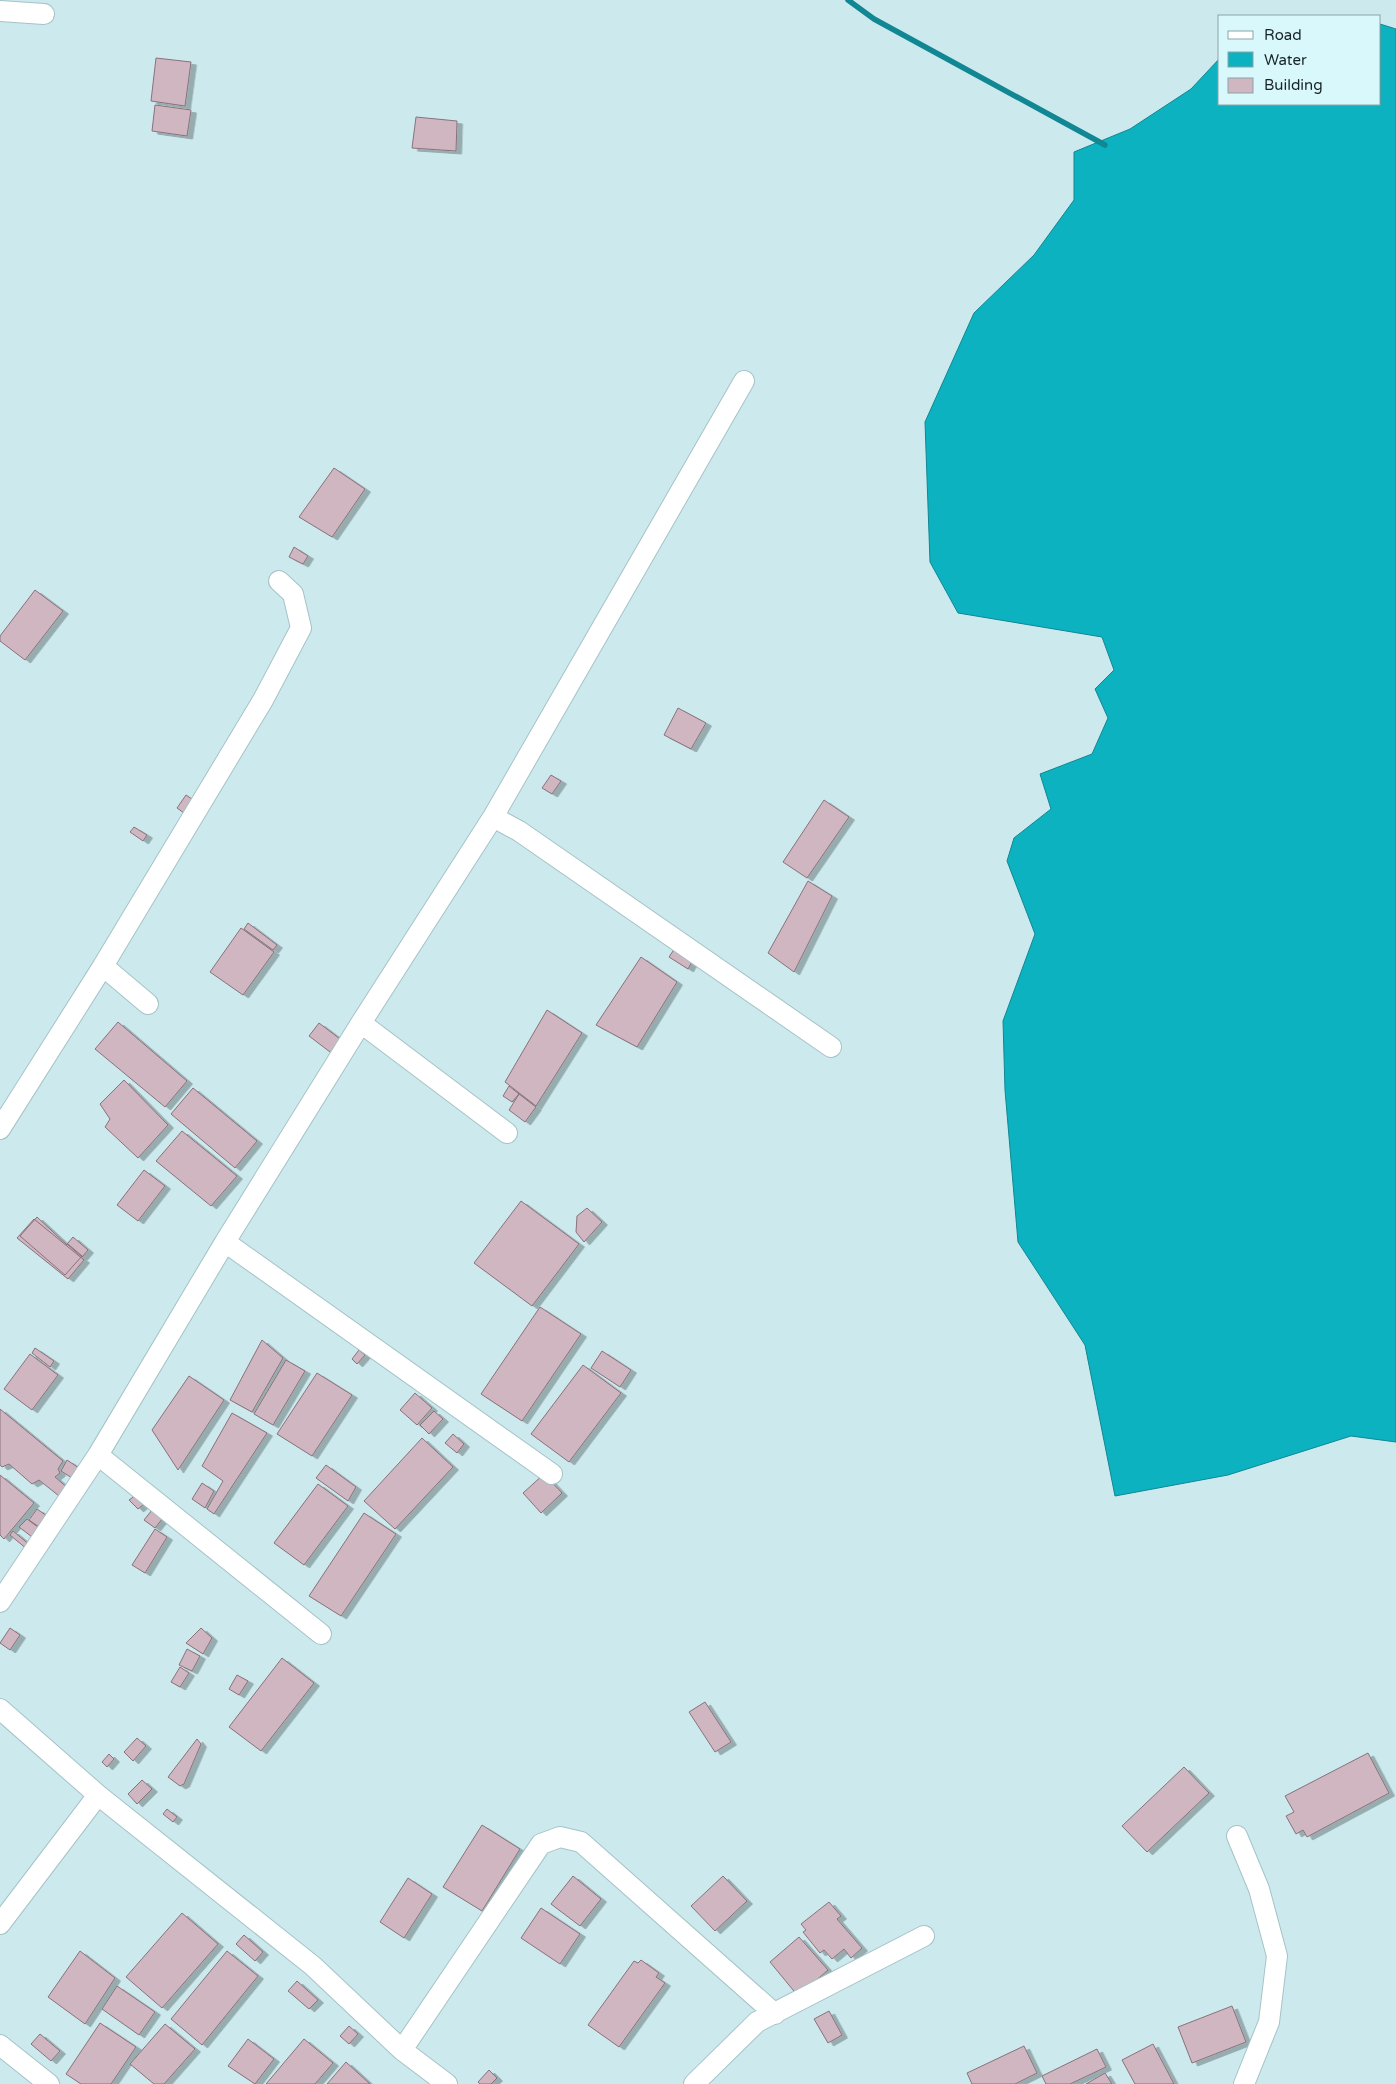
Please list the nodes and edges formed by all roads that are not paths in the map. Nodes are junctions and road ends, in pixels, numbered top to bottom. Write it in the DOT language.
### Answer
graph roads {
  1 [pos="0,11"];
  2 [pos="44,14"];
  3 [pos="744,381"];
  4 [pos="279,581"];
  5 [pos="492,817"];
  6 [pos="103,966"];
  7 [pos="148,1004"];
  8 [pos="361,1023"];
  9 [pos="830,1047"];
  10 [pos="0,1129"];
  11 [pos="507,1133"];
  12 [pos="225,1242"];
  13 [pos="98,1455"];
  14 [pos="552,1474"];
  15 [pos="0,1602"];
  16 [pos="321,1634"];
  17 [pos="0,1709"];
  18 [pos="98,1795"];
  19 [pos="1237,1836"];
  20 [pos="0,1924"];
  21 [pos="924,1936"];
  22 [pos="775,2014"];
  23 [pos="0,2045"];
  24 [pos="402,2050"];
  25 [pos="49,2084"];
  26 [pos="446,2084"];
  27 [pos="694,2084"];
  28 [pos="1244,2084"];
  1 -- 2 [label="street"];
  3 -- 5 [label="street"];
  4 -- 6 [label="street"];
  5 -- 8 [label="street"];
  5 -- 9 [label="street"];
  6 -- 7 [label="street"];
  6 -- 10 [label="street"];
  8 -- 11 [label="street"];
  8 -- 12 [label="street"];
  12 -- 13 [label="street"];
  12 -- 14 [label="street"];
  13 -- 15 [label="street"];
  13 -- 16 [label="street"];
  17 -- 18 [label="street"];
  18 -- 20 [label="street"];
  18 -- 24 [label="street"];
  19 -- 28 [label="street"];
  21 -- 22 [label="street"];
  22 -- 24 [label="street"];
  22 -- 27 [label="street"];
  23 -- 25 [label="street"];
  24 -- 26 [label="street"];
}
